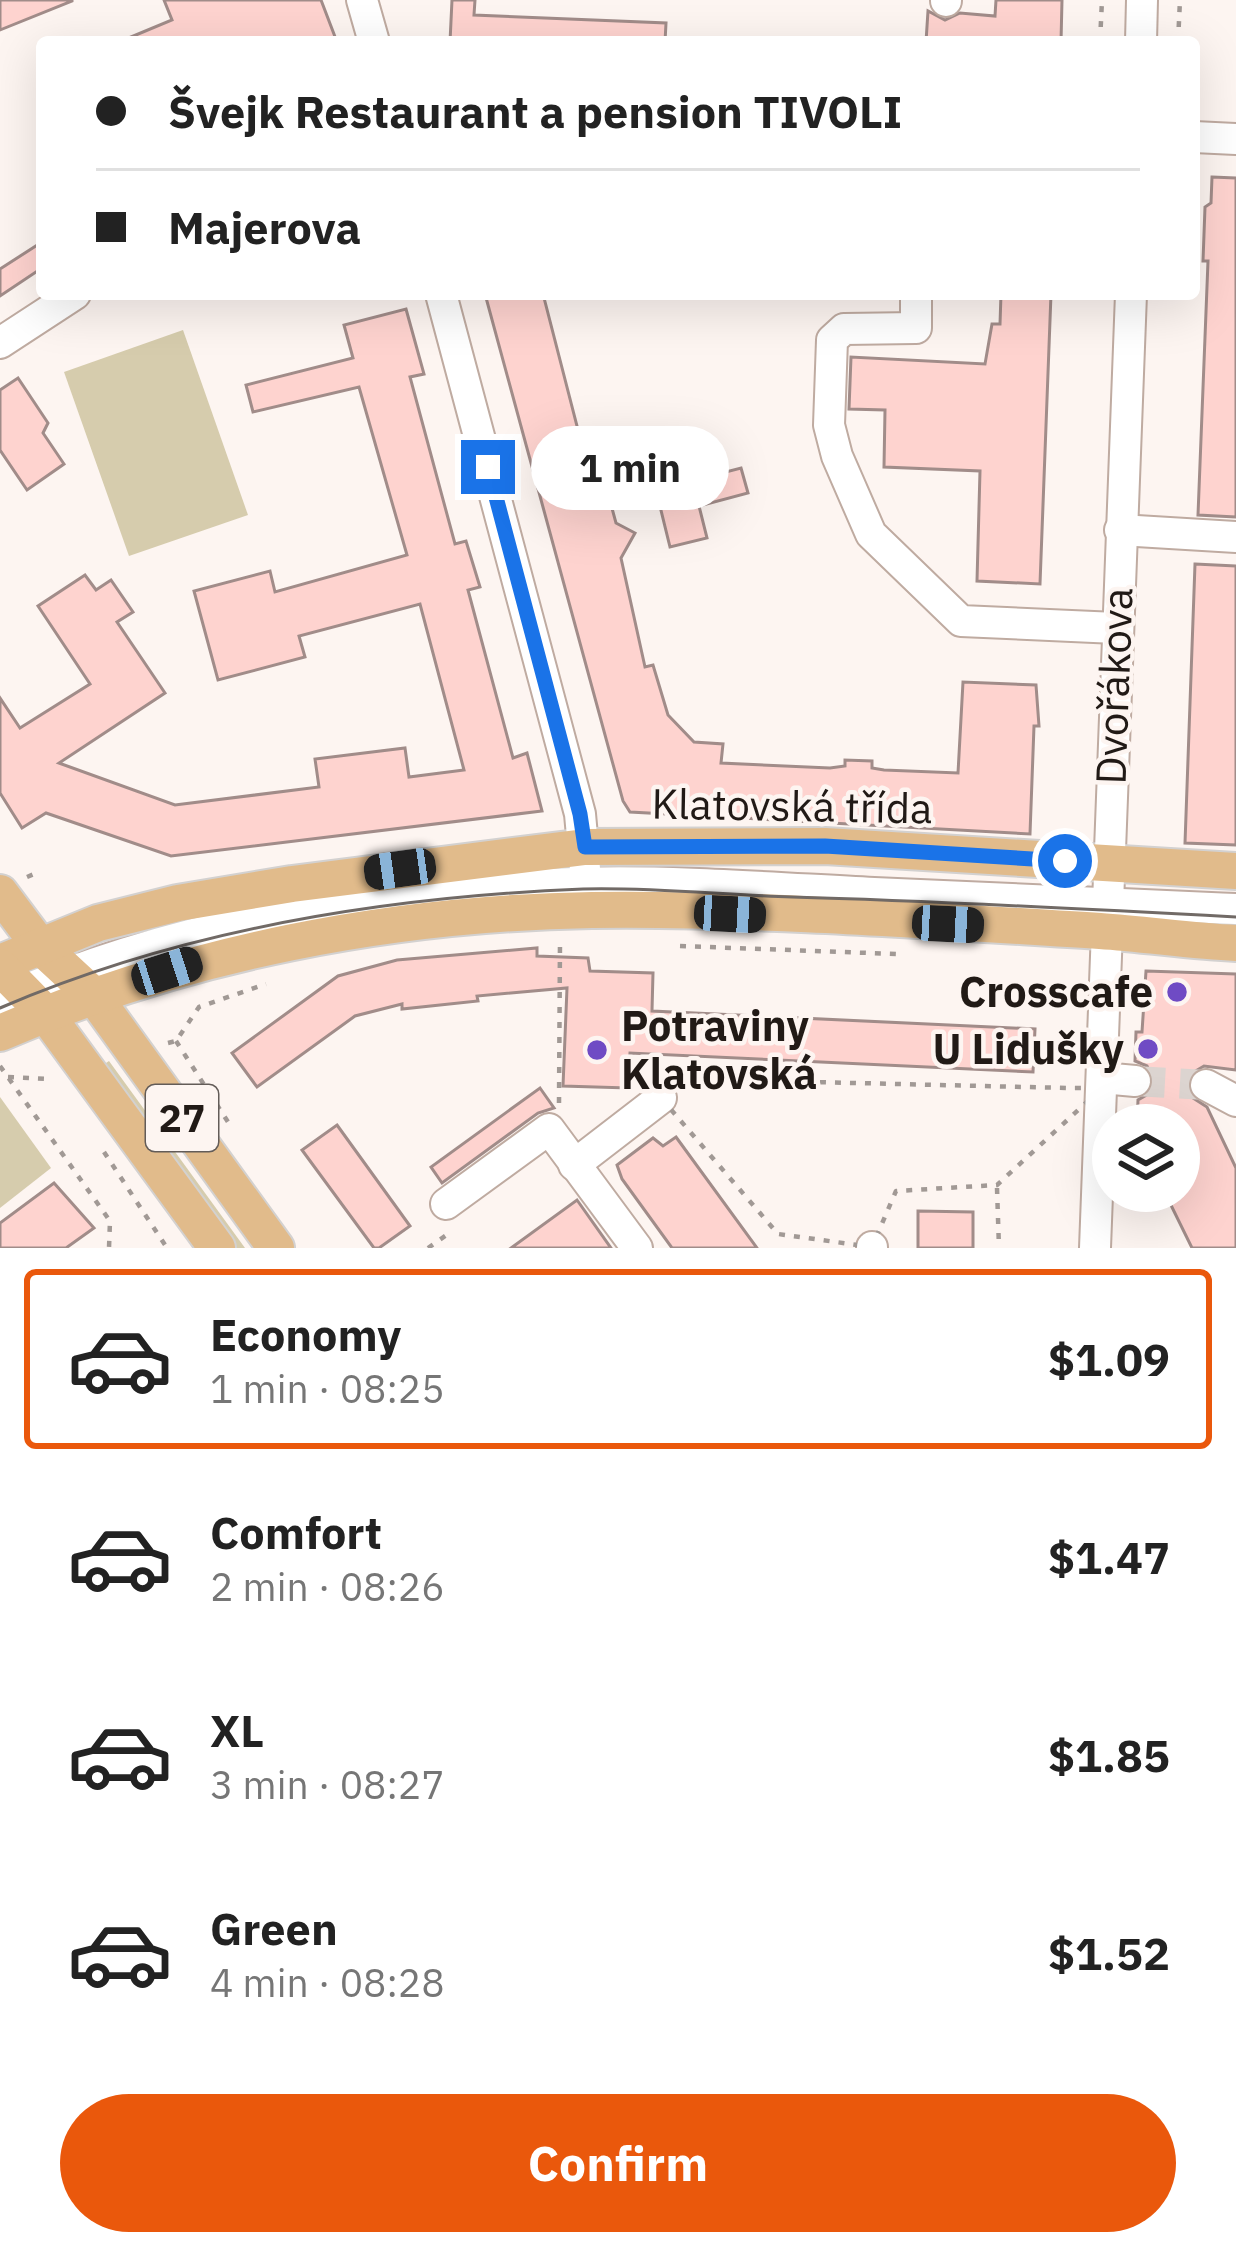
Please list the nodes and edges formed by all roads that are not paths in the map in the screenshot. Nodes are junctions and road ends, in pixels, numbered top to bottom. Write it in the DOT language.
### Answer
graph roads {
  1 [pos="362,0"];
  2 [pos="1142,0"];
  3 [pos="372,36"];
  4 [pos="1141,36"];
  5 [pos="1200,137"];
  6 [pos="1236,139"];
  7 [pos="66,300"];
  8 [pos="443,300"];
  9 [pos="916,300"];
  10 [pos="1130,300"];
  11 [pos="0,343"];
  12 [pos="1120,530"];
  13 [pos="1236,537"];
  14 [pos="1116,628"];
  15 [pos="1107,864"];
  16 [pos="1236,871"];
  17 [pos="586,880"];
  18 [pos="0,893"];
  19 [pos="1236,910"];
  20 [pos="1106,917"];
  21 [pos="1236,943"];
  22 [pos="33,979"];
  23 [pos="0,1033"];
  24 [pos="1136,1081"];
  25 [pos="1102,1083"];
  26 [pos="1206,1085"];
  27 [pos="661,1098"];
  28 [pos="1236,1101"];
  29 [pos="569,1158"];
  30 [pos="446,1204"];
  31 [pos="218,1248"];
  32 [pos="276,1248"];
  33 [pos="637,1248"];
  34 [pos="1095,1248"];
  1 -- 3 [label="street"];
  2 -- 4 [label="street"];
  5 -- 6 [label="street"];
  7 -- 11 [label="street"];
  8 -- 17 [label="street"];
  9 -- 14 [label="street"];
  10 -- 12 [label="street, Dvořákova"];
  12 -- 13 [label="street"];
  12 -- 14 [label="street, Dvořákova"];
  14 -- 15 [label="street, Dvořákova"];
  15 -- 16 [label="main road, Klatovská třída"];
  15 -- 17 [label="main road, Klatovská třída"];
  15 -- 20 [label="street, Dvořákova"];
  17 -- 20 [label="main road, Klatovská třída"];
  17 -- 22 [label="main road, Klatovská třída"];
  17 -- 22 [label="main road, Klatovská třída"];
  18 -- 22 [label="main road"];
  19 -- 20 [label="street, Klatovská třída"];
  20 -- 21 [label="main road, Klatovská třída"];
  20 -- 25 [label="street, Dvořákova"];
  22 -- 23 [label="main road, Klatovská třída"];
  22 -- 31 [label="main road, 27"];
  22 -- 32 [label="main road, 27"];
  24 -- 25 [label="street"];
  25 -- 34 [label="street, Dvořákova"];
  26 -- 28 [label="street"];
  27 -- 29 [label="street"];
  29 -- 30 [label="street"];
  29 -- 33 [label="street"];
}
